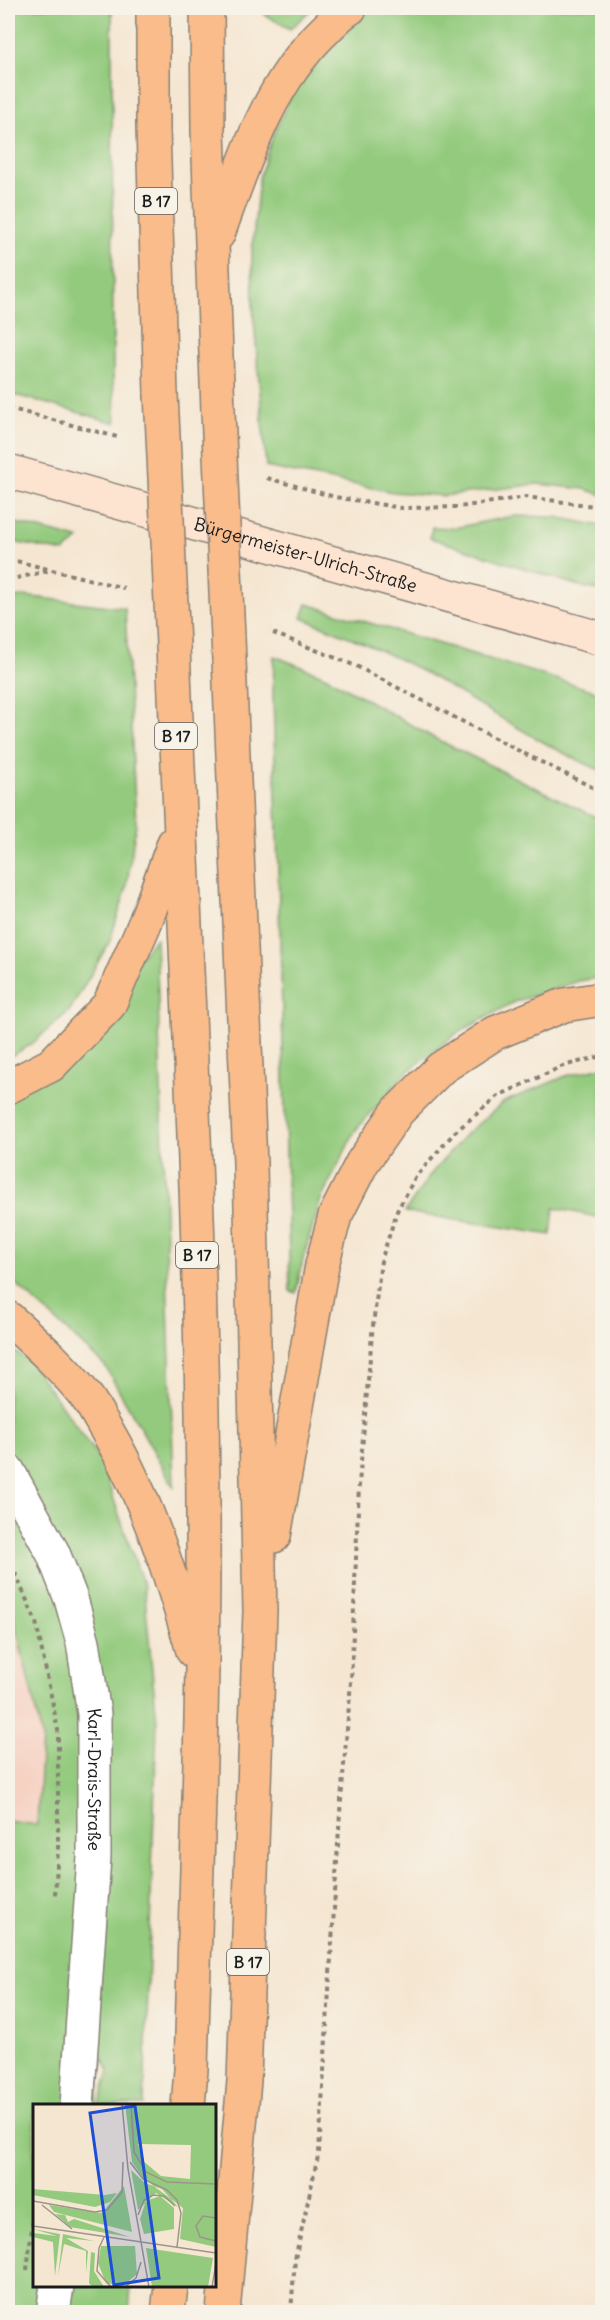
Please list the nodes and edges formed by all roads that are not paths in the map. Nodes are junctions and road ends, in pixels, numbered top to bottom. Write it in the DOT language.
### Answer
graph roads {
  1 [pos="153,8"];
  2 [pos="207,8"];
  3 [pos="350,8"];
  4 [pos="212,249"];
  5 [pos="8,471"];
  6 [pos="603,639"];
  7 [pos="180,827"];
  8 [pos="603,999"];
  9 [pos="8,1087"];
  10 [pos="8,1318"];
  11 [pos="8,1471"];
  12 [pos="261,1611"];
  13 [pos="203,1684"];
  14 [pos="77,2104"];
  15 [pos="188,2104"];
  16 [pos="43,2287"];
  17 [pos="171,2287"];
  18 [pos="53,2313"];
  19 [pos="168,2313"];
  20 [pos="223,2313"];
  1 -- 7 [label="highway, B 17, bridge"];
  2 -- 4 [label="highway, B 17"];
  3 -- 4 [label="highway"];
  4 -- 12 [label="highway, B 17, bridge"];
  5 -- 6 [label="main road, Bürgermeister-Ulrich-Straße"];
  7 -- 9 [label="highway"];
  7 -- 13 [label="highway, B 17"];
  8 -- 12 [label="highway"];
  10 -- 13 [label="highway"];
  11 -- 14 [label="street, Karl-Drais-Straße"];
  12 -- 20 [label="highway, B 17"];
  13 -- 15 [label="highway, B 17"];
  16 -- 18 [label="street"];
  17 -- 19 [label="highway"];
}
